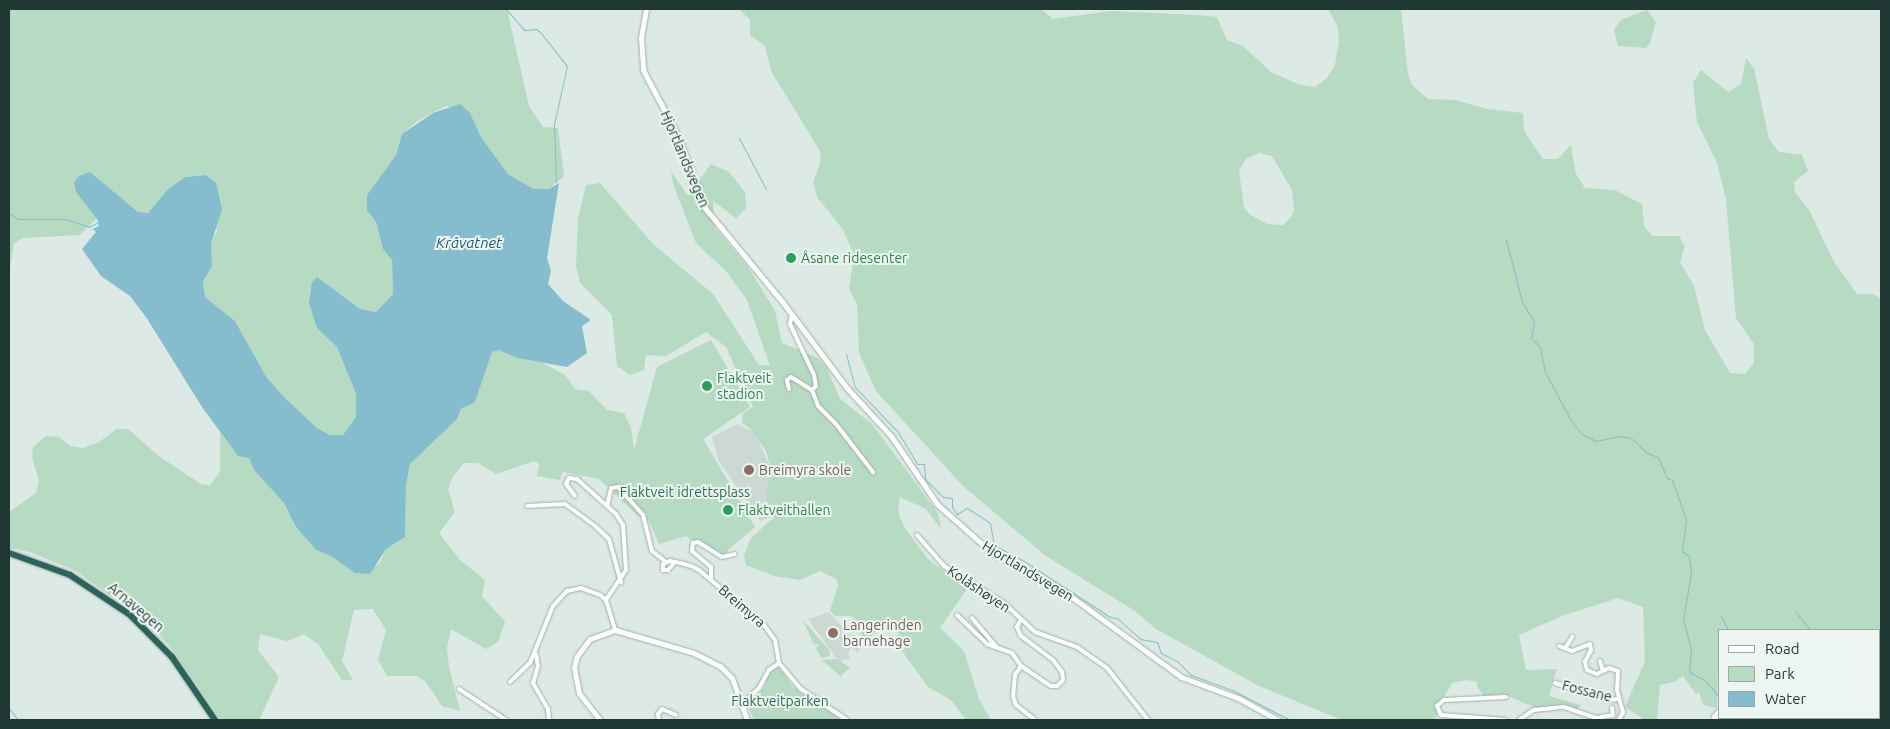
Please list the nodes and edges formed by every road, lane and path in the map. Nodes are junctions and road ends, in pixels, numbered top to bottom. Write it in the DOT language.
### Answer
graph roads {
  1 [pos="646,9"];
  2 [pos="792,315"];
  3 [pos="789,389"];
  4 [pos="812,390"];
  5 [pos="873,472"];
  6 [pos="575,496"];
  7 [pos="527,506"];
  8 [pos="607,506"];
  9 [pos="917,535"];
  10 [pos="9,553"];
  11 [pos="735,554"];
  12 [pos="666,562"];
  13 [pos="675,562"];
  14 [pos="712,579"];
  15 [pos="621,582"];
  16 [pos="606,600"];
  17 [pos="957,615"];
  18 [pos="972,618"];
  19 [pos="1021,619"];
  20 [pos="615,630"];
  21 [pos="1572,637"];
  22 [pos="1559,646"];
  23 [pos="996,647"];
  24 [pos="1566,647"];
  25 [pos="536,654"];
  26 [pos="1600,661"];
  27 [pos="779,662"];
  28 [pos="1021,666"];
  29 [pos="1603,671"];
  30 [pos="510,682"];
  31 [pos="1555,683"];
  32 [pos="459,689"];
  33 [pos="1506,697"];
  34 [pos="1619,699"];
  35 [pos="742,704"];
  36 [pos="1612,708"];
  37 [pos="1465,712"];
  38 [pos="676,715"];
  39 [pos="1465,717"];
  40 [pos="1034,719"];
  41 [pos="1600,719"];
  42 [pos="215,720"];
  43 [pos="506,720"];
  44 [pos="549,720"];
  45 [pos="600,720"];
  46 [pos="658,720"];
  47 [pos="747,720"];
  48 [pos="847,720"];
  49 [pos="1148,720"];
  50 [pos="1278,720"];
  51 [pos="1505,720"];
  52 [pos="1519,720"];
  53 [pos="1619,720"];
  1 -- 2 [label="street, Hjortlandsvegen"];
  2 -- 4 [label="street, Hjortlandsvegen"];
  2 -- 50 [label="street, Hjortlandsvegen"];
  3 -- 4 [label="street"];
  4 -- 5 [label="street, Hjortlandsvegen"];
  6 -- 8 [label="street"];
  7 -- 15 [label="street"];
  8 -- 12 [label="street"];
  8 -- 15 [label="street"];
  9 -- 19 [label="street, Kolåshøyen"];
  10 -- 42 [label="highway, Arnavegen"];
  11 -- 14 [label="street, Breimyra"];
  12 -- 13 [label="street, Breimyra"];
  12 -- 13 [label="street, Breimyra"];
  13 -- 14 [label="street, Breimyra"];
  14 -- 27 [label="street, Breimyra"];
  15 -- 16 [label="street"];
  16 -- 20 [label="street"];
  16 -- 25 [label="street"];
  17 -- 23 [label="street, Kolåshøyen"];
  18 -- 23 [label="street, Kolåshøyen"];
  19 -- 28 [label="street, Kolåshøyen"];
  19 -- 49 [label="street, Kolåshøyen"];
  20 -- 35 [label="street"];
  20 -- 45 [label="street"];
  21 -- 24 [label="street"];
  22 -- 24 [label="street, Fossane"];
  23 -- 28 [label="street, Kolåshøyen"];
  24 -- 29 [label="street, Fossane"];
  25 -- 30 [label="street"];
  25 -- 44 [label="street"];
  26 -- 29 [label="street, Fossane"];
  27 -- 35 [label="street"];
  27 -- 48 [label="street, Breimyra"];
  28 -- 40 [label="street"];
  29 -- 34 [label="street, Fossane"];
  31 -- 34 [label="street, Fossane"];
  32 -- 43 [label="street"];
  33 -- 39 [label="street"];
  34 -- 53 [label="street, Fossane"];
  35 -- 47 [label="street"];
  36 -- 41 [label="street, Fossane"];
  37 -- 39 [label="street"];
  38 -- 46 [label="street"];
  39 -- 51 [label="street"];
  41 -- 52 [label="street, Fossane"];
}
